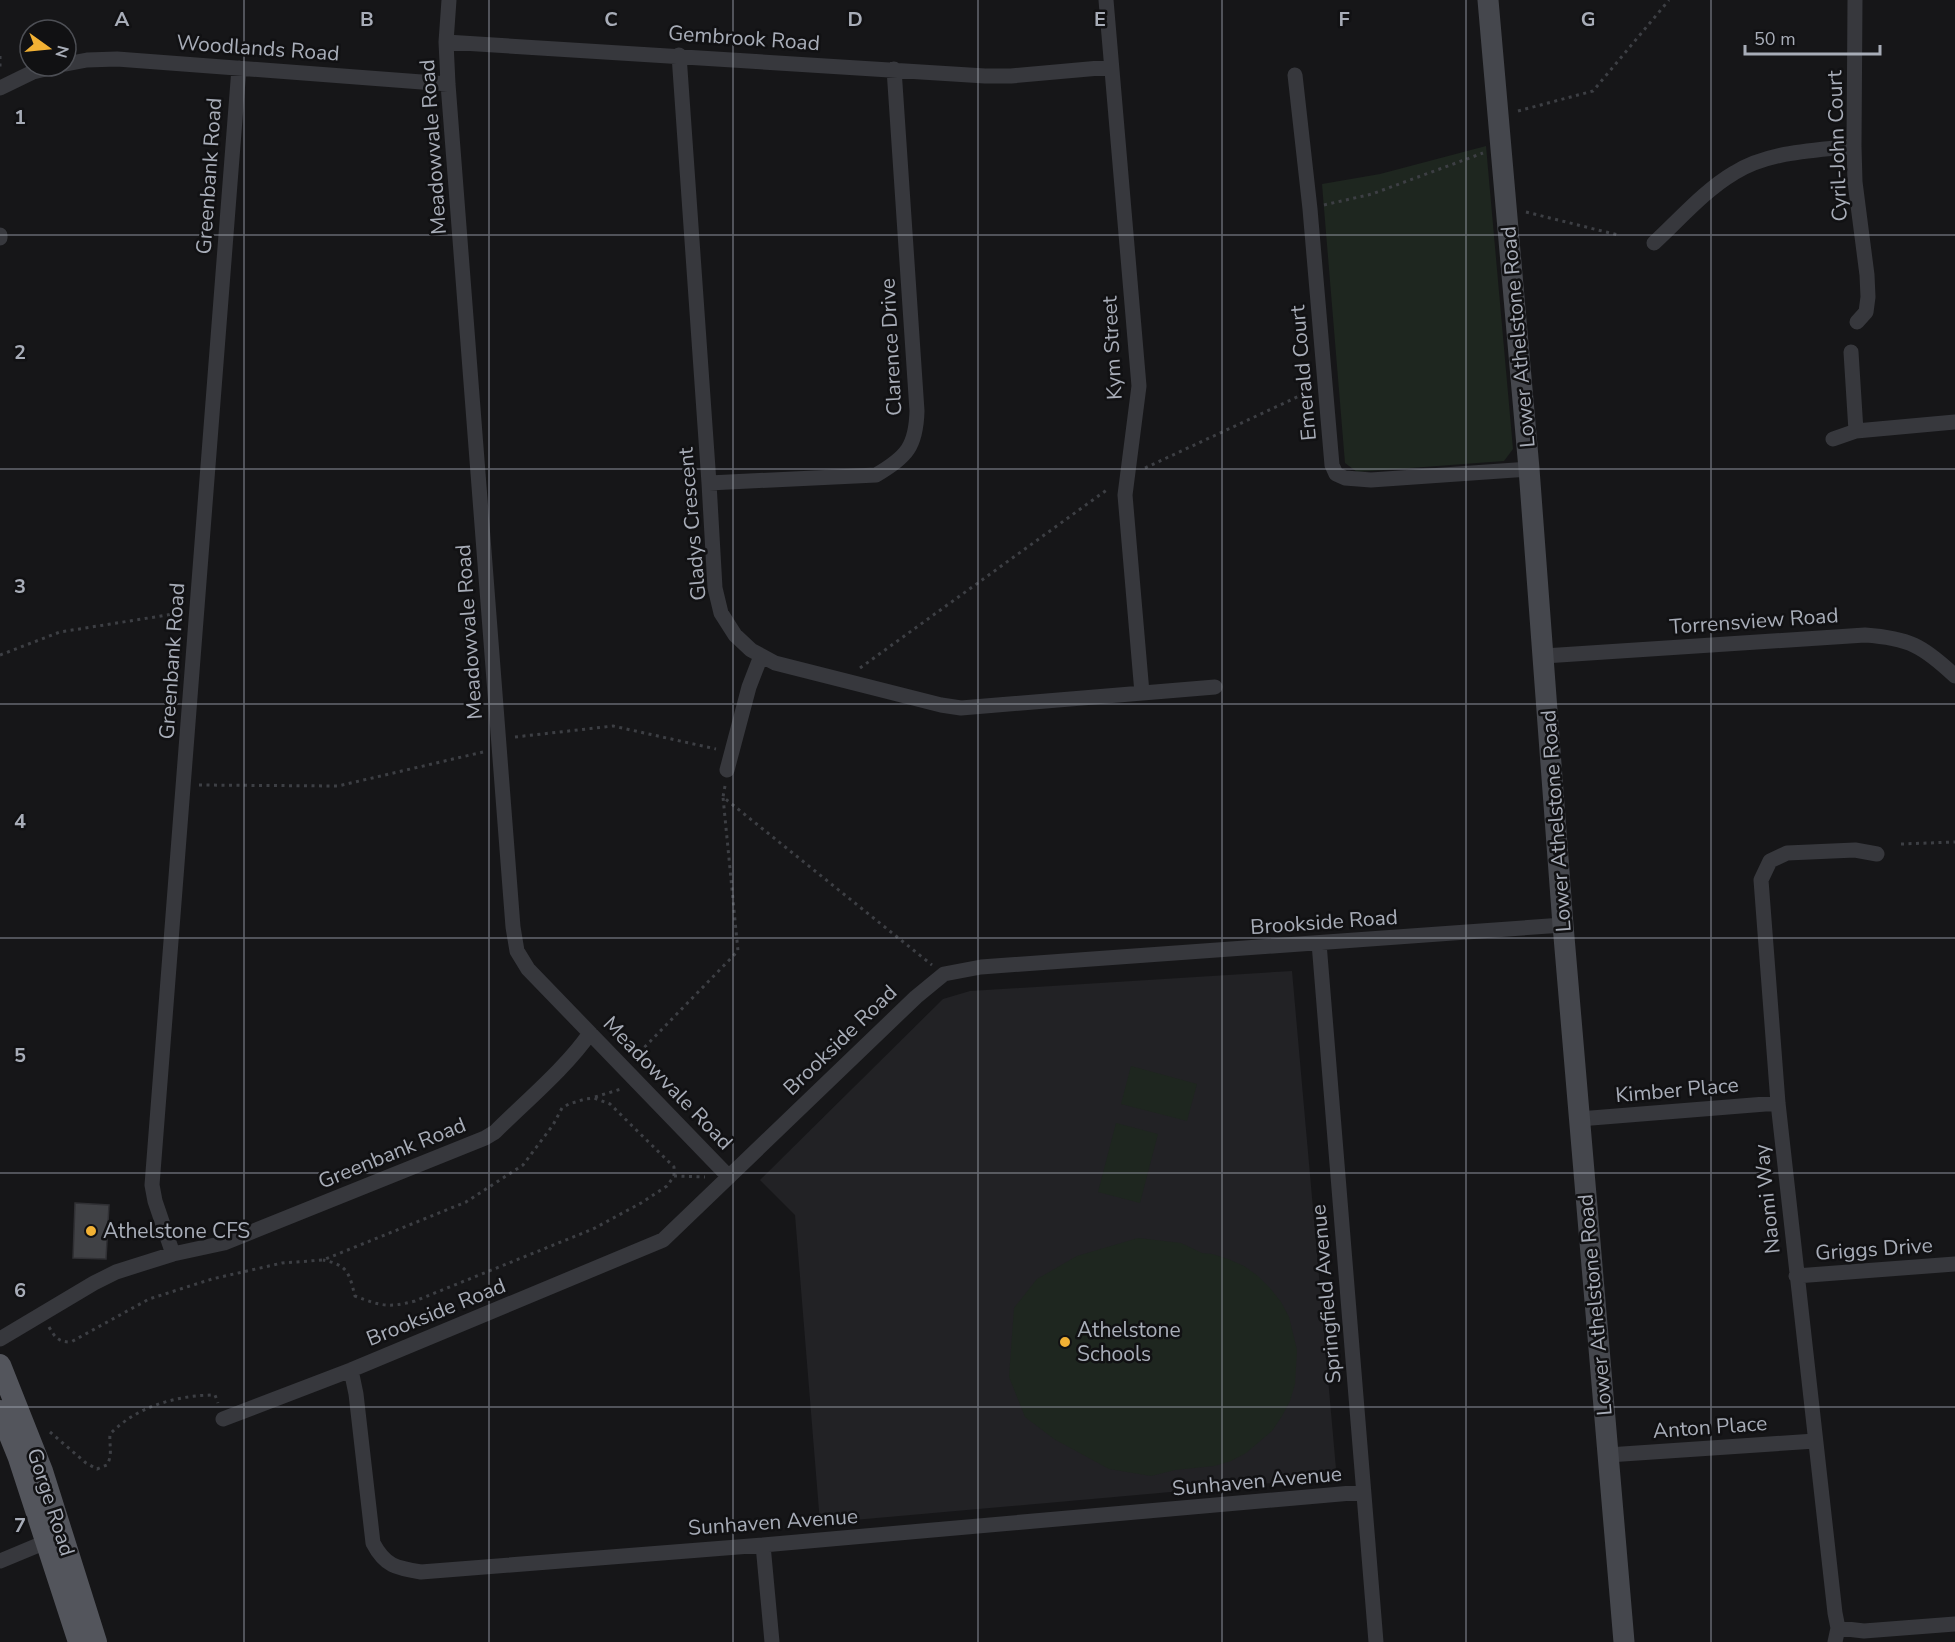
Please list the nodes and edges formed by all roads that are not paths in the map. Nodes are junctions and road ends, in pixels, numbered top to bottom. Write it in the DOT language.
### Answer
graph roads {
  1 [pos="449,0"];
  2 [pos="1106,0"];
  3 [pos="1488,0"];
  4 [pos="1855,0"];
  5 [pos="447,42"];
  6 [pos="679,55"];
  7 [pos="78,62"];
  8 [pos="1111,67"];
  9 [pos="239,68"];
  10 [pos="894,69"];
  11 [pos="1295,75"];
  12 [pos="21,78"];
  13 [pos="448,84"];
  14 [pos="0,88"];
  15 [pos="1854,146"];
  16 [pos="1654,243"];
  17 [pos="1857,322"];
  18 [pos="1851,352"];
  19 [pos="1955,422"];
  20 [pos="1856,431"];
  21 [pos="1833,439"];
  22 [pos="1529,469"];
  23 [pos="709,483"];
  24 [pos="761,656"];
  25 [pos="1544,656"];
  26 [pos="1955,676"];
  27 [pos="1215,687"];
  28 [pos="1142,693"];
  29 [pos="727,770"];
  30 [pos="1877,855"];
  31 [pos="1563,925"];
  32 [pos="1318,943"];
  33 [pos="590,1033"];
  34 [pos="1778,1103"];
  35 [pos="1579,1119"];
  36 [pos="729,1177"];
  37 [pos="173,1254"];
  38 [pos="1955,1264"];
  39 [pos="1796,1276"];
  40 [pos="0,1339"];
  41 [pos="0,1365"];
  42 [pos="351,1370"];
  43 [pos="0,1411"];
  44 [pos="223,1419"];
  45 [pos="1815,1441"];
  46 [pos="1608,1455"];
  47 [pos="1363,1492"];
  48 [pos="54,1538"];
  49 [pos="764,1545"];
  50 [pos="0,1561"];
  51 [pos="1955,1624"];
  52 [pos="1837,1635"];
  53 [pos="79,1642"];
  54 [pos="96,1642"];
  55 [pos="772,1642"];
  56 [pos="1376,1642"];
  57 [pos="1624,1642"];
  1 -- 5 [label="street, Meadowvale Road"];
  2 -- 8 [label="street, Kym Street"];
  3 -- 22 [label="street, Lower Athelstone Road"];
  4 -- 15 [label="street, Cyril-John Court"];
  5 -- 6 [label="street, Gembrook Road"];
  5 -- 13 [label="street, Meadowvale Road"];
  6 -- 10 [label="street, Gembrook Road"];
  6 -- 23 [label="street, Gladys Crescent"];
  7 -- 9 [label="street, Woodlands Road"];
  8 -- 10 [label="street, Gembrook Road"];
  8 -- 28 [label="street, Kym Street"];
  9 -- 13 [label="street, Woodlands Road"];
  9 -- 37 [label="street, Greenbank Road"];
  10 -- 23 [label="street, Clarence Drive"];
  11 -- 22 [label="street, Emerald Court"];
  12 -- 14 [label="street"];
  13 -- 33 [label="street, Meadowvale Road"];
  15 -- 16 [label="street"];
  15 -- 17 [label="street, Cyril-John Court"];
  18 -- 20 [label="street"];
  19 -- 20 [label="street"];
  20 -- 21 [label="street"];
  22 -- 25 [label="street, Lower Athelstone Road"];
  23 -- 24 [label="street, Gladys Crescent"];
  24 -- 28 [label="street, Gladys Crescent"];
  24 -- 29 [label="street"];
  25 -- 26 [label="street, Torrensview Road"];
  25 -- 31 [label="street, Lower Athelstone Road"];
  27 -- 28 [label="street, Gladys Crescent"];
  30 -- 34 [label="street, Naomi Way"];
  31 -- 32 [label="street, Brookside Road"];
  31 -- 35 [label="street, Lower Athelstone Road"];
  32 -- 36 [label="street, Brookside Road"];
  32 -- 47 [label="street, Springfield Avenue"];
  33 -- 36 [label="street, Meadowvale Road"];
  33 -- 37 [label="street, Greenbank Road"];
  34 -- 35 [label="street, Kimber Place"];
  34 -- 39 [label="street, Naomi Way"];
  35 -- 46 [label="street, Lower Athelstone Road"];
  36 -- 42 [label="street, Brookside Road"];
  37 -- 40 [label="street, Greenbank Road"];
  38 -- 39 [label="street, Griggs Drive"];
  39 -- 45 [label="street, Naomi Way"];
  41 -- 48 [label="main road, Gorge Road"];
  42 -- 44 [label="street, Brookside Road"];
  42 -- 49 [label="street, Sunhaven Avenue"];
  43 -- 48 [label="main road, Gorge Road"];
  45 -- 46 [label="street, Anton Place"];
  45 -- 52 [label="street, Naomi Way"];
  46 -- 57 [label="street, Lower Athelstone Road"];
  47 -- 49 [label="street, Sunhaven Avenue"];
  47 -- 56 [label="street, Springfield Avenue"];
  48 -- 50 [label="street"];
  48 -- 53 [label="main road, Gorge Road"];
  48 -- 54 [label="main road, Gorge Road"];
  49 -- 55 [label="street"];
  51 -- 52 [label="street"];
}
